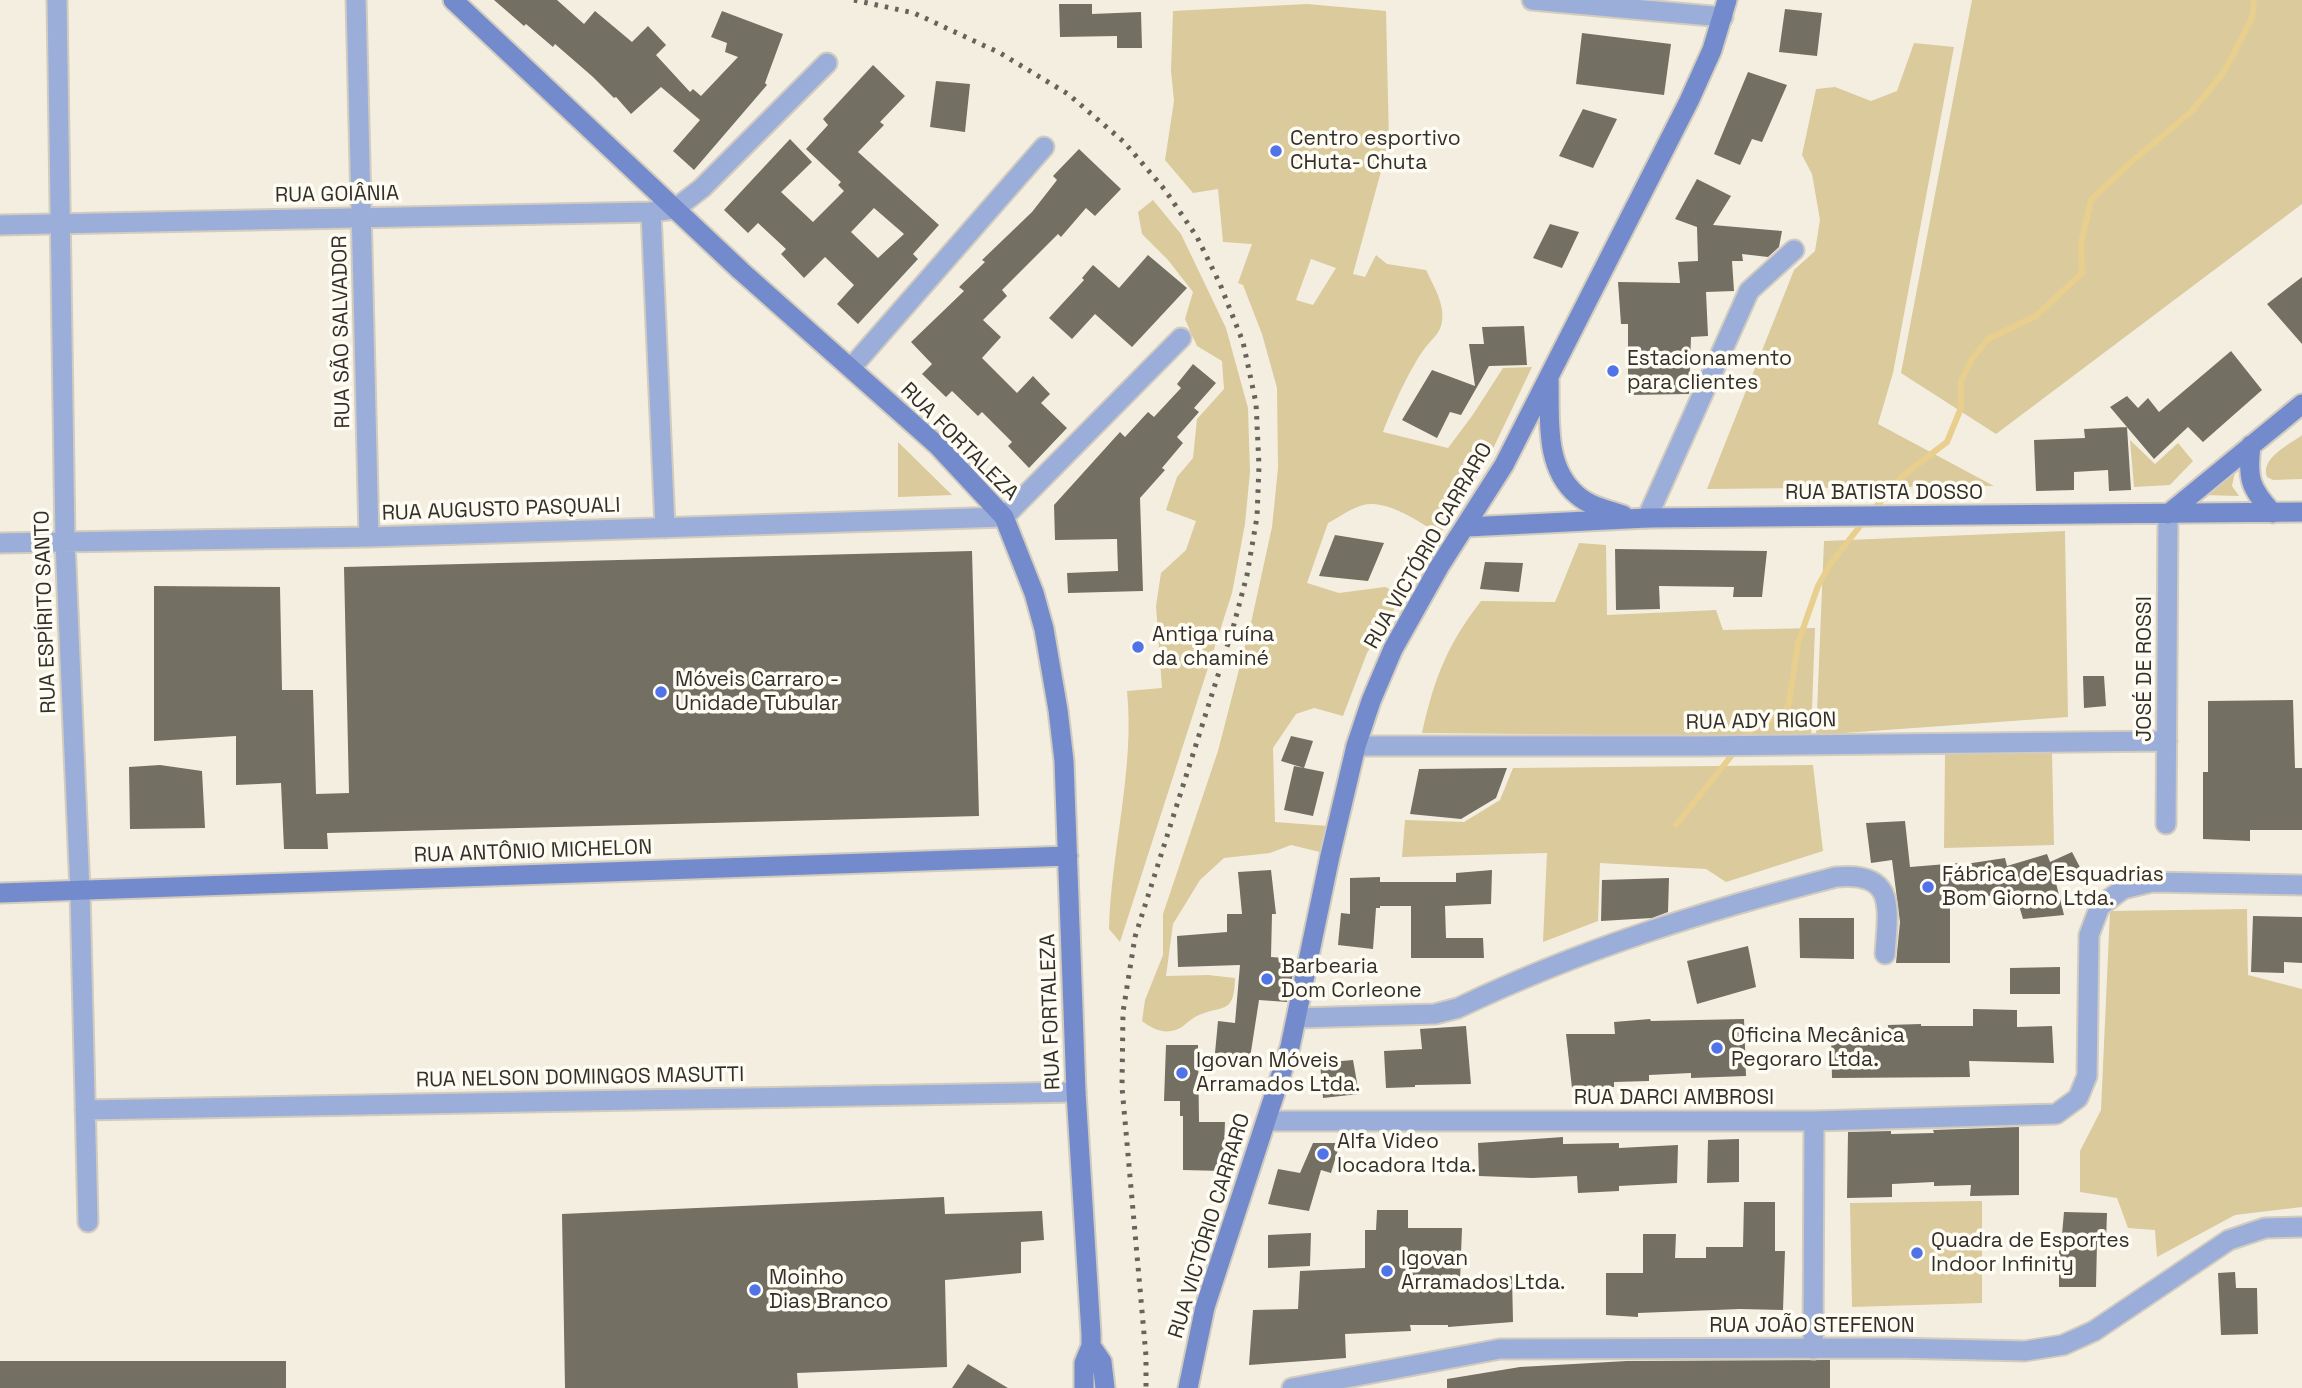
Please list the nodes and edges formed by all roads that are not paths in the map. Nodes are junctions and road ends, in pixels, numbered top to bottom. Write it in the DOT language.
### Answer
graph roads {
  1 [pos="57,0"];
  2 [pos="356,0"];
  3 [pos="453,0"];
  4 [pos="1532,0"];
  5 [pos="1725,9"];
  6 [pos="827,63"];
  7 [pos="1044,148"];
  8 [pos="675,209"];
  9 [pos="651,212"];
  10 [pos="362,217"];
  11 [pos="62,223"];
  12 [pos="0,225"];
  13 [pos="1794,250"];
  14 [pos="1181,338"];
  15 [pos="851,368"];
  16 [pos="1549,376"];
  17 [pos="2302,404"];
  18 [pos="2251,445"];
  19 [pos="2302,512"];
  20 [pos="2273,513"];
  21 [pos="2168,514"];
  22 [pos="1004,517"];
  23 [pos="1641,518"];
  24 [pos="1466,527"];
  25 [pos="664,528"];
  26 [pos="369,537"];
  27 [pos="65,541"];
  28 [pos="0,543"];
  29 [pos="2168,741"];
  30 [pos="1356,746"];
  31 [pos="2166,824"];
  32 [pos="1068,856"];
  33 [pos="2302,885"];
  34 [pos="80,891"];
  35 [pos="0,893"];
  36 [pos="1885,954"];
  37 [pos="1297,1018"];
  38 [pos="1076,1092"];
  39 [pos="85,1110"];
  40 [pos="1266,1121"];
  41 [pos="1814,1121"];
  42 [pos="88,1222"];
  43 [pos="2302,1227"];
  44 [pos="1091,1346"];
  45 [pos="1813,1349"];
  46 [pos="1080,1383"];
  47 [pos="1193,1385"];
  48 [pos="1105,1388"];
  49 [pos="1292,1388"];
  1 -- 11 [label="street, RUA ESPÍRITO SANTO"];
  2 -- 10 [label="street, RUA SÃO SALVADOR"];
  3 -- 8 [label="main road, RUA FORTALEZA"];
  4 -- 5 [label="street"];
  5 -- 16 [label="main road, RUA VICTÓRIO CARRARO"];
  6 -- 8 [label="street"];
  7 -- 15 [label="street"];
  8 -- 9 [label="street, RUA GOIÂNIA"];
  8 -- 15 [label="main road, RUA FORTALEZA"];
  9 -- 10 [label="street, RUA GOIÂNIA"];
  9 -- 25 [label="street"];
  10 -- 11 [label="street, RUA GOIÂNIA"];
  10 -- 26 [label="street, RUA SÃO SALVADOR"];
  11 -- 12 [label="street, RUA GOIÂNIA"];
  11 -- 27 [label="street, RUA ESPÍRITO SANTO"];
  13 -- 23 [label="street"];
  14 -- 22 [label="street"];
  15 -- 22 [label="main road, RUA FORTALEZA"];
  16 -- 23 [label="main road"];
  16 -- 24 [label="main road, RUA VICTÓRIO CARRARO"];
  17 -- 18 [label="main road"];
  18 -- 20 [label="main road"];
  18 -- 21 [label="main road"];
  19 -- 20 [label="main road, RUA BATISTA DOSSO"];
  20 -- 21 [label="main road, RUA BATISTA DOSSO"];
  21 -- 23 [label="main road, RUA BATISTA DOSSO"];
  21 -- 29 [label="street, JOSÉ DE ROSSI"];
  22 -- 25 [label="street, RUA AUGUSTO PASQUALI"];
  22 -- 32 [label="main road, RUA FORTALEZA"];
  23 -- 24 [label="main road, RUA BATISTA DOSSO"];
  24 -- 30 [label="main road, RUA VICTÓRIO CARRARO"];
  25 -- 26 [label="street, RUA AUGUSTO PASQUALI"];
  26 -- 27 [label="street, RUA AUGUSTO PASQUALI"];
  27 -- 28 [label="street, RUA AUGUSTO PASQUALI"];
  27 -- 34 [label="street, RUA ESPÍRITO SANTO"];
  29 -- 30 [label="street, RUA ADY RIGON"];
  29 -- 31 [label="street, JOSÉ DE ROSSI"];
  30 -- 37 [label="main road, RUA VICTÓRIO CARRARO"];
  32 -- 34 [label="main road, RUA ANTÔNIO MICHELON"];
  32 -- 38 [label="main road, RUA FORTALEZA"];
  33 -- 41 [label="street, RUA DARCI AMBROSI"];
  34 -- 35 [label="main road, RUA ANTÔNIO MICHELON"];
  34 -- 39 [label="street, RUA ESPÍRITO SANTO"];
  36 -- 37 [label="street"];
  37 -- 40 [label="main road, RUA VICTÓRIO CARRARO"];
  38 -- 39 [label="street, RUA NELSON DOMINGOS MASUTTI"];
  38 -- 44 [label="main road, RUA FORTALEZA"];
  39 -- 42 [label="street, RUA ESPÍRITO SANTO"];
  40 -- 41 [label="street, RUA DARCI AMBROSI"];
  40 -- 47 [label="main road, RUA VICTÓRIO CARRARO"];
  41 -- 45 [label="street"];
  43 -- 45 [label="street, RUA JOÃO STEFENON"];
  44 -- 46 [label="main road, RUA FORTALEZA"];
  44 -- 48 [label="main road, RUA FORTALEZA"];
  45 -- 49 [label="street, RUA JOÃO STEFENON"];
}
